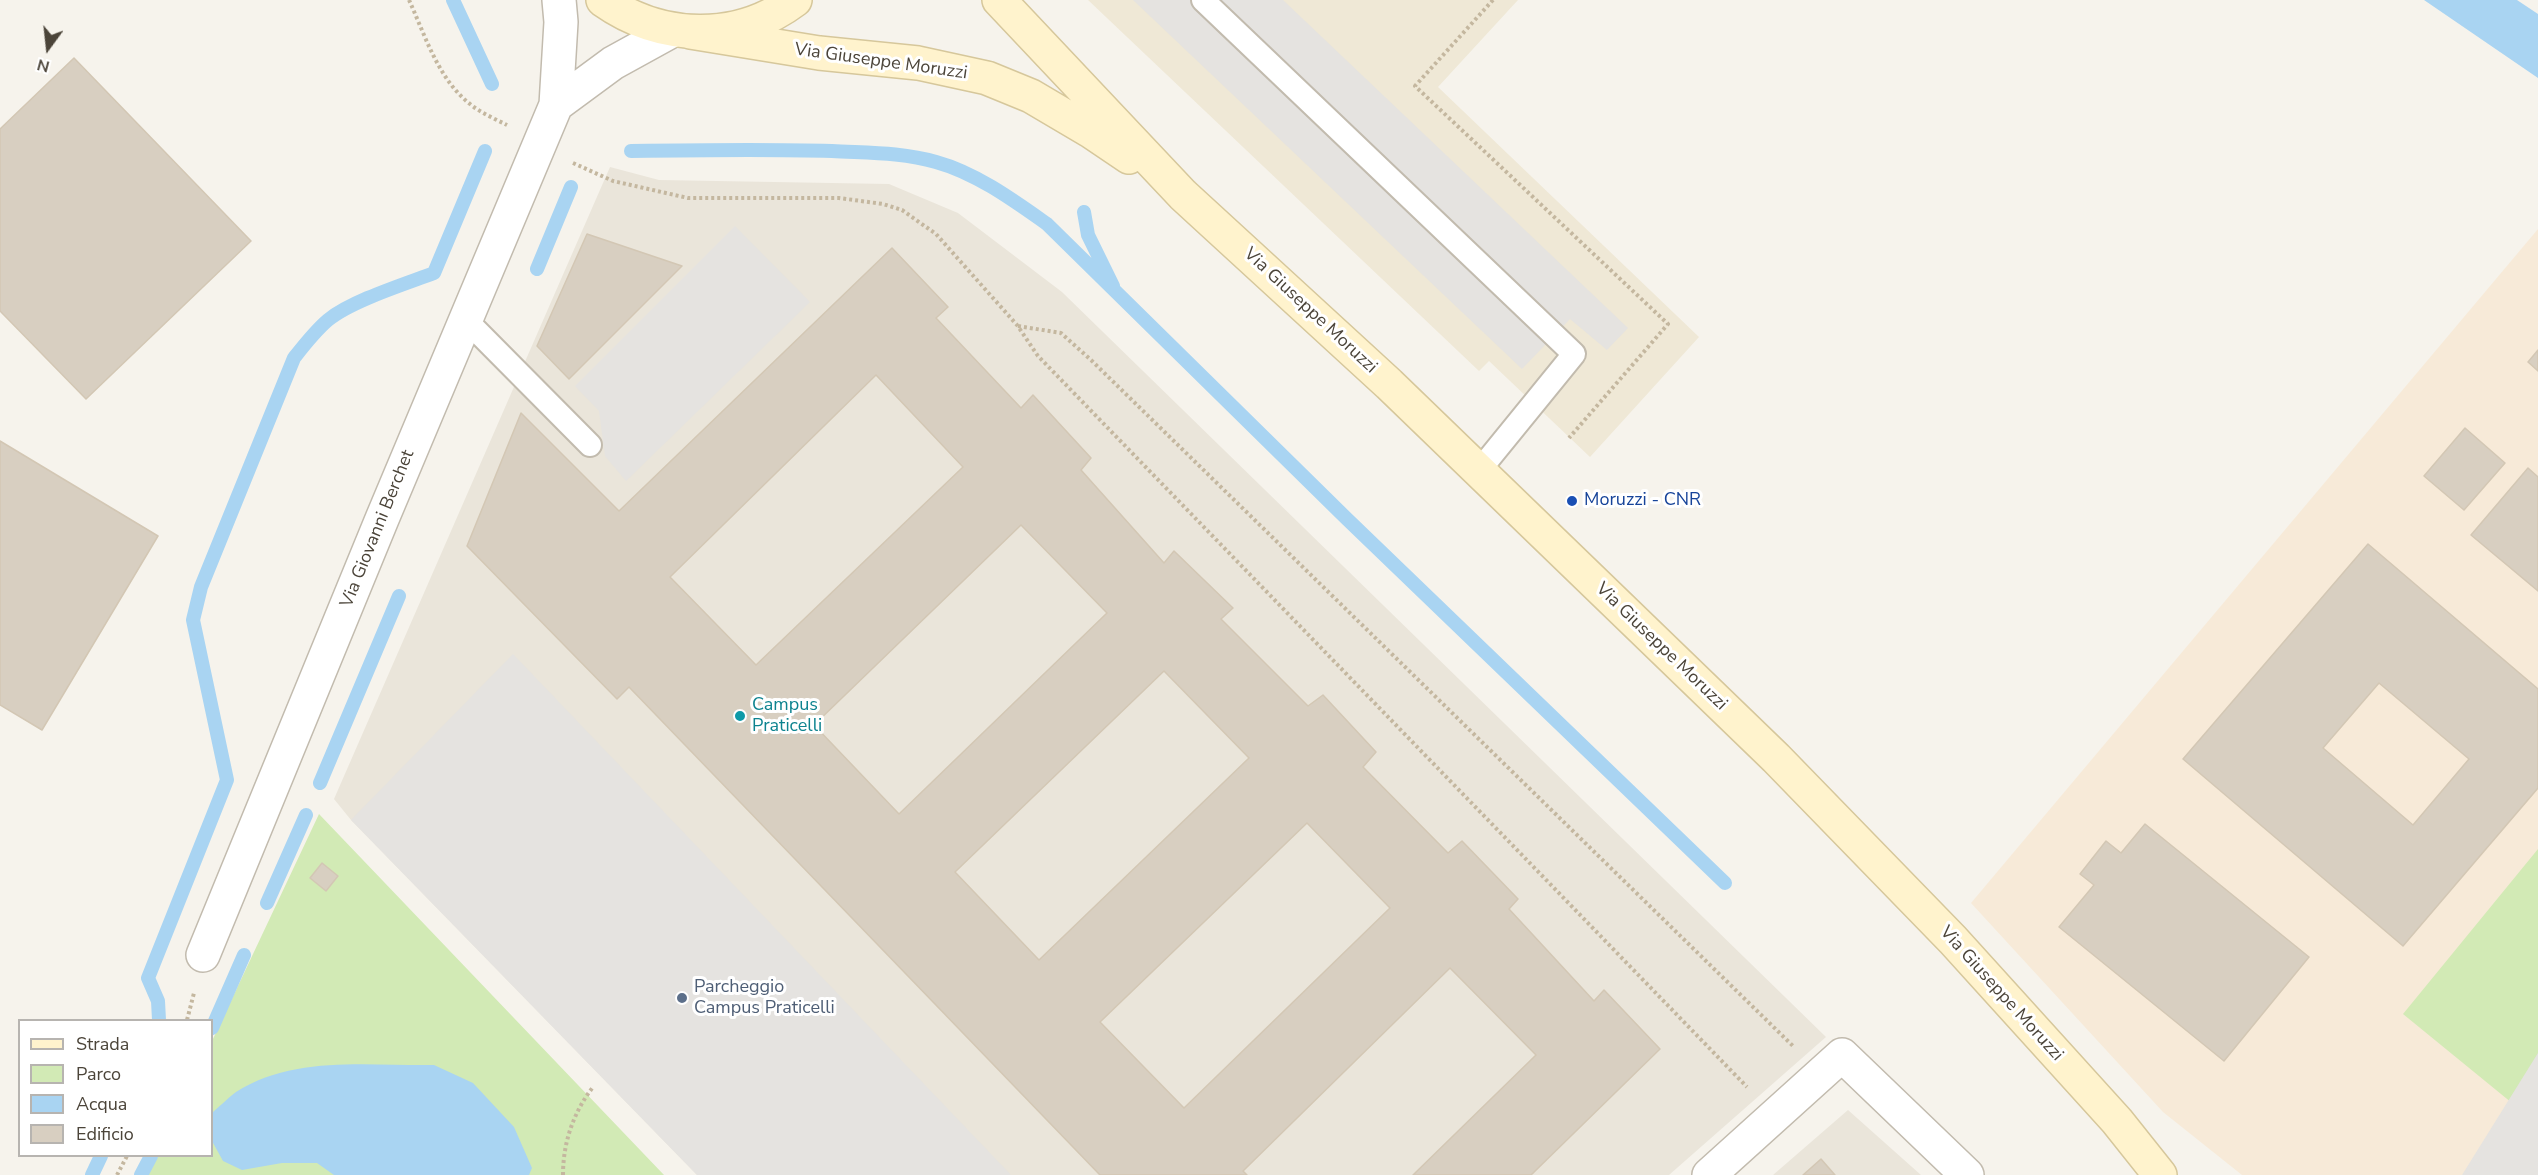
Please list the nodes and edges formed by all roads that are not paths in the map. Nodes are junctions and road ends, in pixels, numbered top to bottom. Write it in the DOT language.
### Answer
graph roads {
  1 [pos="559,0"];
  2 [pos="603,0"];
  3 [pos="795,0"];
  4 [pos="999,0"];
  5 [pos="1203,0"];
  6 [pos="682,31"];
  7 [pos="556,105"];
  8 [pos="1183,195"];
  9 [pos="465,319"];
  10 [pos="590,445"];
  11 [pos="1478,472"];
  12 [pos="203,955"];
  13 [pos="2117,1121"];
  14 [pos="1709,1175"];
  15 [pos="1967,1175"];
  16 [pos="2160,1175"];
  17 [pos="2180,1175"];
  1 -- 7 [label="street, Via Giovanni Berchet"];
  2 -- 6 [label="main road"];
  3 -- 6 [label="main road"];
  4 -- 8 [label="main road, Via Giuseppe Moruzzi"];
  5 -- 11 [label="lane"];
  6 -- 7 [label="street"];
  6 -- 8 [label="main road, Via Giuseppe Moruzzi"];
  7 -- 9 [label="street, Via Giovanni Berchet"];
  8 -- 11 [label="main road, Via Giuseppe Moruzzi"];
  9 -- 10 [label="lane"];
  9 -- 12 [label="street, Via Giovanni Berchet"];
  11 -- 13 [label="main road, Via Giuseppe Moruzzi"];
  13 -- 16 [label="main road, Via Giuseppe Moruzzi"];
  13 -- 17 [label="main road, Via Giuseppe Moruzzi"];
  14 -- 15 [label="street"];
}
